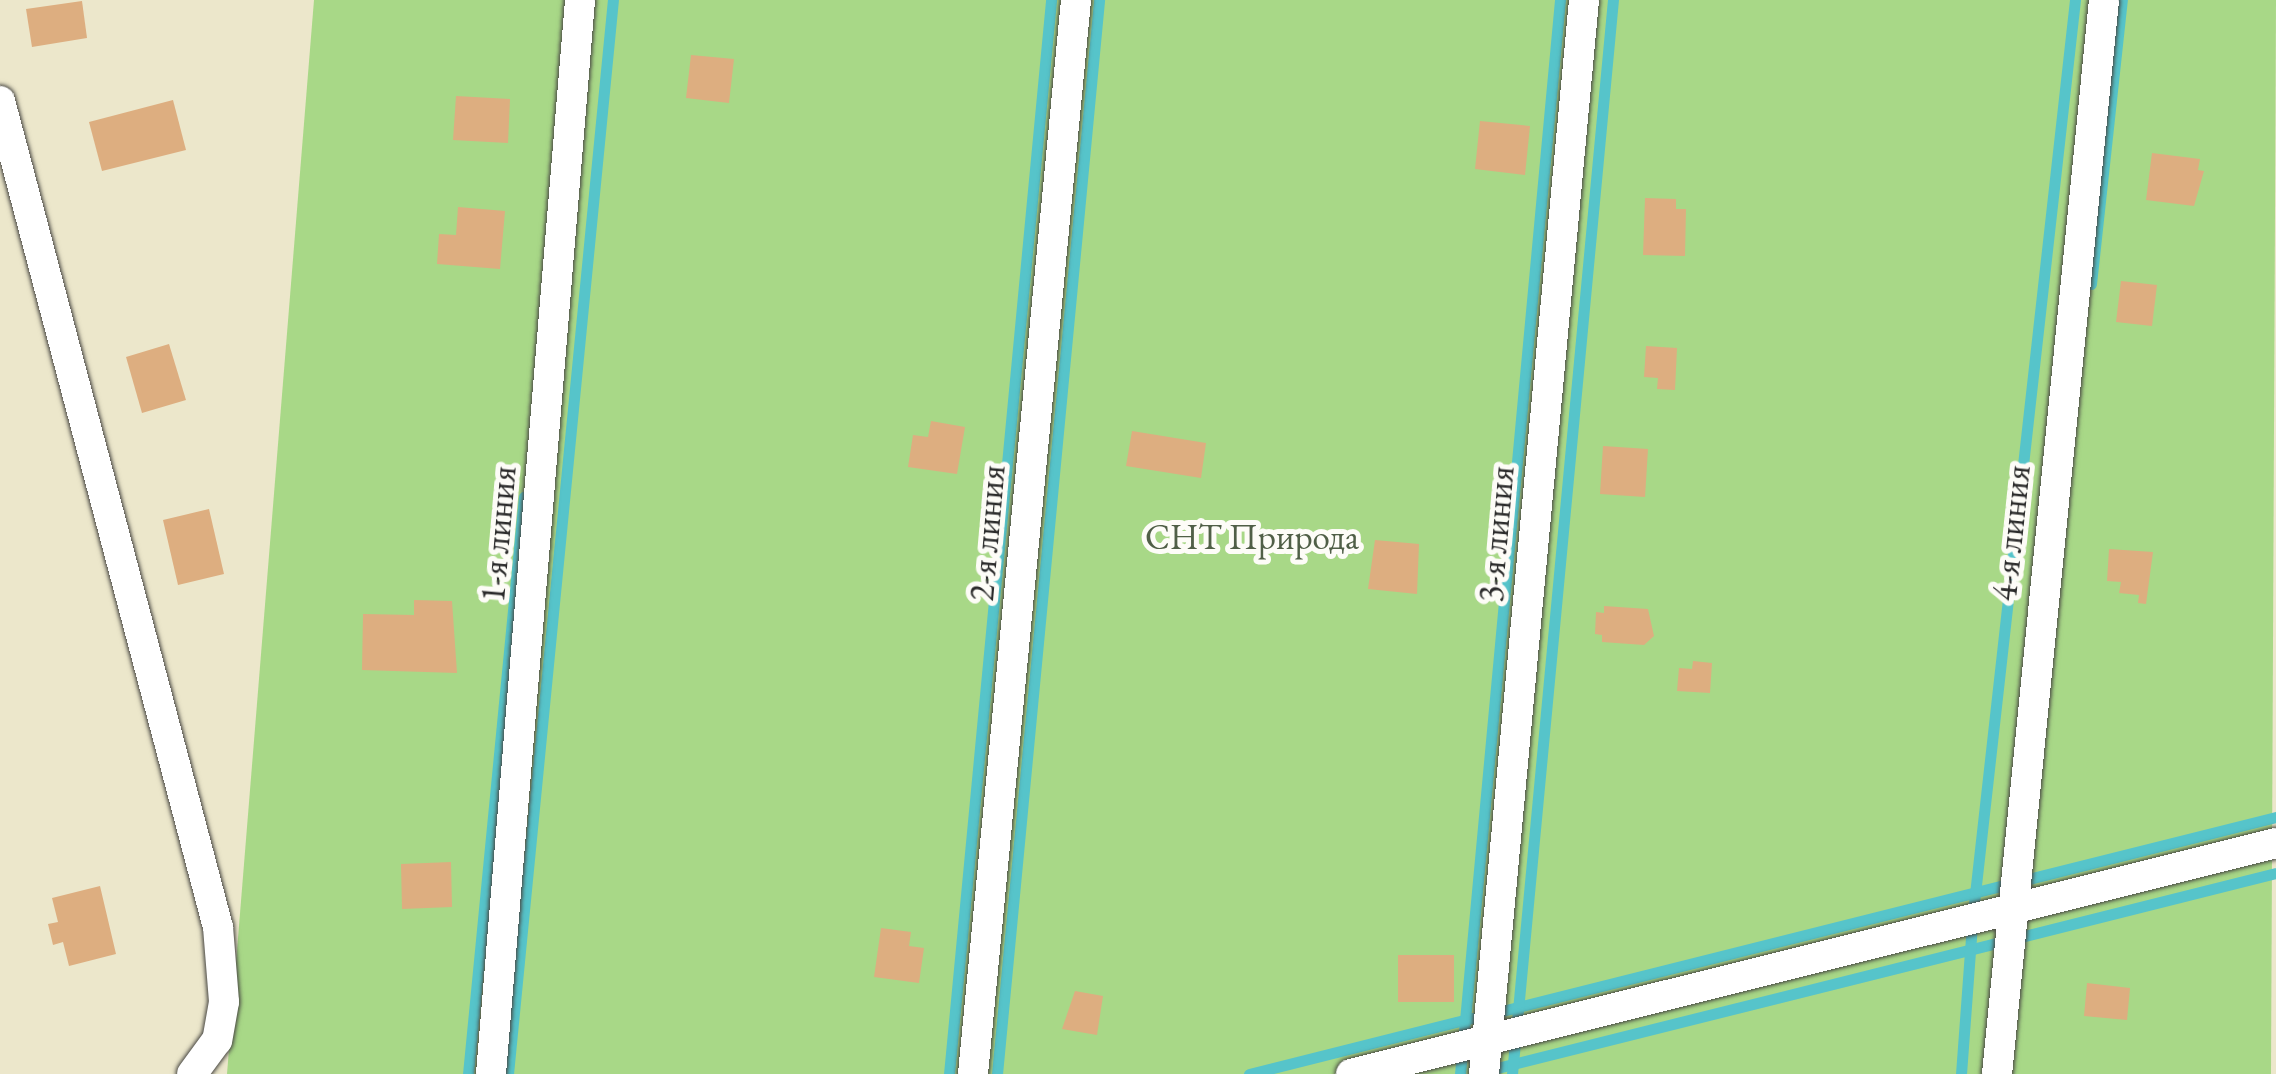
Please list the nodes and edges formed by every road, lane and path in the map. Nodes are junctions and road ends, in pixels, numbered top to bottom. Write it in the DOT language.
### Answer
graph roads {
  1 [pos="580,0"];
  2 [pos="1076,0"];
  3 [pos="1584,0"];
  4 [pos="2104,0"];
  5 [pos="0,101"];
  6 [pos="2276,842"];
  7 [pos="2010,909"];
  8 [pos="1487,1040"];
  9 [pos="192,1074"];
  10 [pos="491,1074"];
  11 [pos="974,1074"];
  12 [pos="1351,1074"];
  13 [pos="1484,1074"];
  14 [pos="1997,1074"];
  1 -- 10 [label="street, 1-я линия"];
  2 -- 11 [label="street, 2-я линия"];
  3 -- 8 [label="street, 3-я линия"];
  4 -- 7 [label="street, 4-я линия"];
  5 -- 9 [label="street"];
  6 -- 7 [label="street"];
  7 -- 8 [label="street"];
  7 -- 14 [label="street, 4-я линия"];
  8 -- 12 [label="street"];
  8 -- 13 [label="street, 3-я линия"];
}
